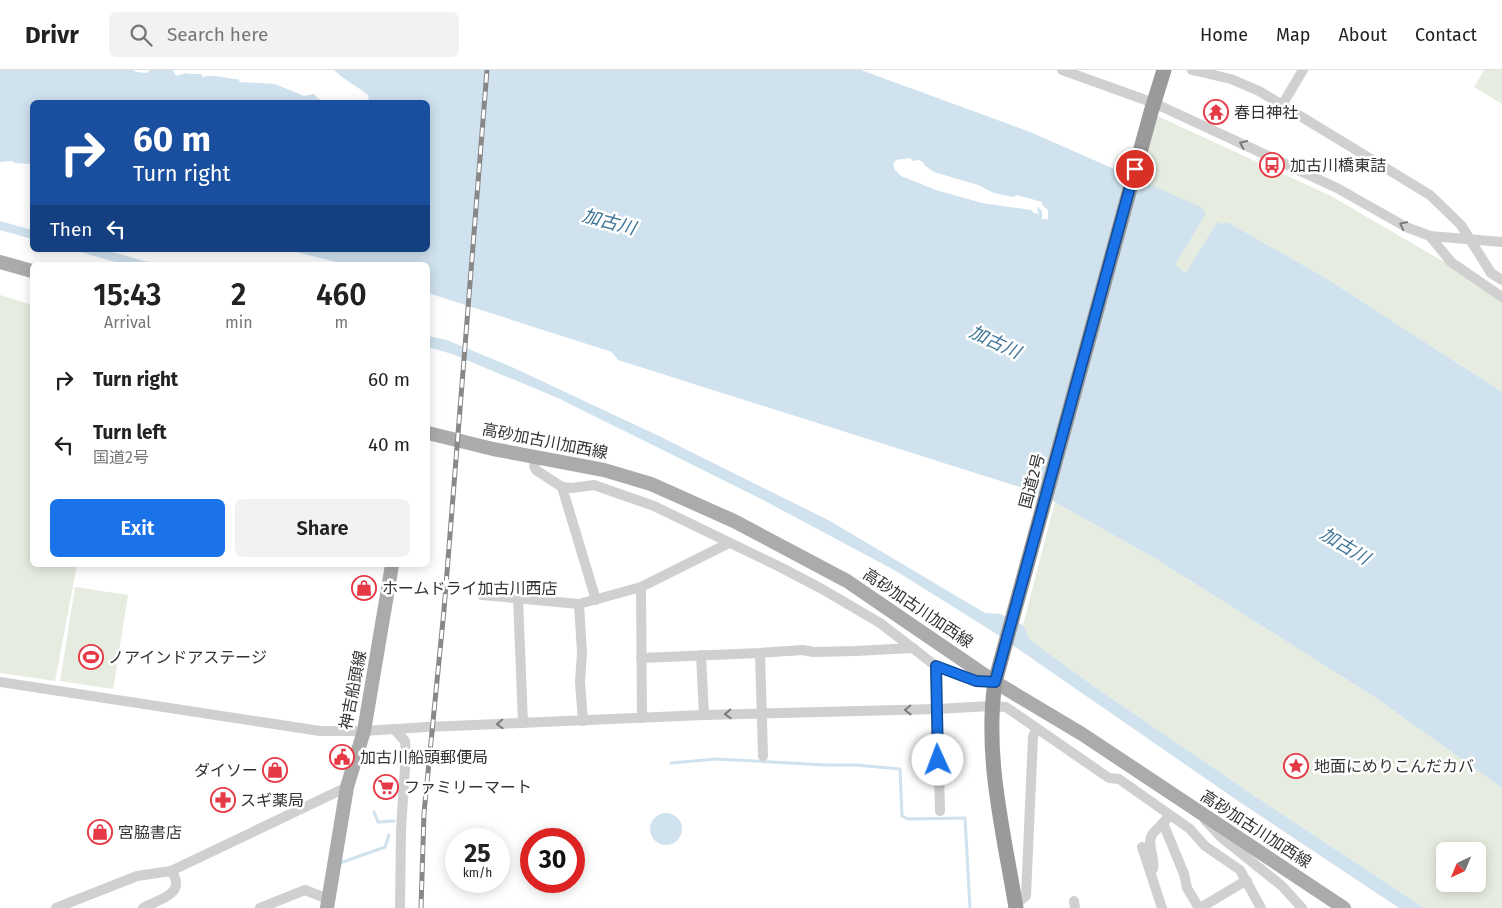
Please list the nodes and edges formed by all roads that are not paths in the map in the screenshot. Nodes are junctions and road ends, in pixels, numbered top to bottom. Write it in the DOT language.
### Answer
graph roads {
  1 [pos="1062,70"];
  2 [pos="1164,70"];
  3 [pos="1192,70"];
  4 [pos="1303,70"];
  5 [pos="1215,72"];
  6 [pos="1282,105"];
  7 [pos="1152,107"];
  8 [pos="1430,236"];
  9 [pos="1470,240"];
  10 [pos="1502,242"];
  11 [pos="0,262"];
  12 [pos="30,270"];
  13 [pos="1502,280"];
  14 [pos="1502,297"];
  15 [pos="430,433"];
  16 [pos="537,456"];
  17 [pos="562,487"];
  18 [pos="729,543"];
  19 [pos="392,567"];
  20 [pos="641,588"];
  21 [pos="482,595"];
  22 [pos="518,598"];
  23 [pos="596,600"];
  24 [pos="579,604"];
  25 [pos="913,648"];
  26 [pos="760,654"];
  27 [pos="701,656"];
  28 [pos="641,658"];
  29 [pos="936,666"];
  30 [pos="0,682"];
  31 [pos="995,682"];
  32 [pos="991,706"];
  33 [pos="937,709"];
  34 [pos="762,713"];
  35 [pos="704,715"];
  36 [pos="642,718"];
  37 [pos="583,721"];
  38 [pos="523,723"];
  39 [pos="394,729"];
  40 [pos="1036,730"];
  41 [pos="364,731"];
  42 [pos="763,756"];
  43 [pos="347,787"];
  44 [pos="940,811"];
  45 [pos="1197,811"];
  46 [pos="1166,819"];
  47 [pos="1142,847"];
  48 [pos="171,871"];
  49 [pos="1151,874"];
  50 [pos="1247,881"];
  51 [pos="328,904"];
  52 [pos="273,906"];
  53 [pos="1016,906"];
  54 [pos="56,908"];
  55 [pos="143,908"];
  56 [pos="260,908"];
  57 [pos="400,908"];
  58 [pos="1162,908"];
  59 [pos="1200,908"];
  60 [pos="1261,908"];
  61 [pos="1302,908"];
  62 [pos="1344,908"];
  1 -- 7 [label="street"];
  2 -- 7 [label="highway, 国道2号"];
  3 -- 5 [label="street"];
  4 -- 6 [label="street"];
  5 -- 6 [label="street"];
  6 -- 9 [label="street"];
  8 -- 7 [label="street, one-way"];
  7 -- 31 [label="highway, 国道2号"];
  8 -- 9 [label="street"];
  8 -- 14 [label="street"];
  9 -- 10 [label="street"];
  9 -- 13 [label="street"];
  11 -- 12 [label="main road"];
  15 -- 16 [label="main road, 高砂加古川加西線"];
  16 -- 17 [label="street"];
  16 -- 31 [label="main road, 高砂加古川加西線"];
  17 -- 18 [label="street"];
  17 -- 23 [label="street"];
  18 -- 20 [label="street"];
  18 -- 25 [label="street"];
  19 -- 41 [label="main road, 神吉船頭線"];
  20 -- 23 [label="street"];
  20 -- 28 [label="street"];
  21 -- 22 [label="street"];
  22 -- 24 [label="street"];
  22 -- 38 [label="street"];
  23 -- 24 [label="street"];
  24 -- 37 [label="street"];
  25 -- 26 [label="street"];
  25 -- 29 [label="street"];
  26 -- 27 [label="street"];
  26 -- 34 [label="street"];
  27 -- 28 [label="street"];
  27 -- 35 [label="street"];
  28 -- 36 [label="street"];
  29 -- 31 [label="street"];
  29 -- 33 [label="street"];
  30 -- 41 [label="street"];
  31 -- 32 [label="highway, 国道2号"];
  31 -- 45 [label="main road, 高砂加古川加西線"];
  32 -- 33 [label="street"];
  32 -- 40 [label="street"];
  32 -- 53 [label="highway, 国道2号"];
  33 -- 34 [label="street, one-way"];
  33 -- 44 [label="street"];
  34 -- 35 [label="street, one-way"];
  34 -- 42 [label="street"];
  35 -- 36 [label="street"];
  36 -- 37 [label="street"];
  37 -- 38 [label="street"];
  38 -- 39 [label="street, one-way"];
  39 -- 41 [label="street"];
  39 -- 57 [label="street"];
  40 -- 46 [label="street"];
  40 -- 53 [label="street"];
  41 -- 43 [label="main road, 神吉船頭線"];
  43 -- 48 [label="street"];
  43 -- 51 [label="main road, 神吉船頭線"];
  45 -- 61 [label="street"];
  45 -- 62 [label="main road, 高砂加古川加西線"];
  46 -- 49 [label="street"];
  46 -- 50 [label="street"];
  46 -- 59 [label="street"];
  47 -- 49 [label="street"];
  48 -- 54 [label="street"];
  48 -- 55 [label="street"];
  49 -- 58 [label="street"];
  50 -- 59 [label="street"];
  50 -- 60 [label="street"];
  51 -- 52 [label="street"];
  52 -- 56 [label="street"];
}
